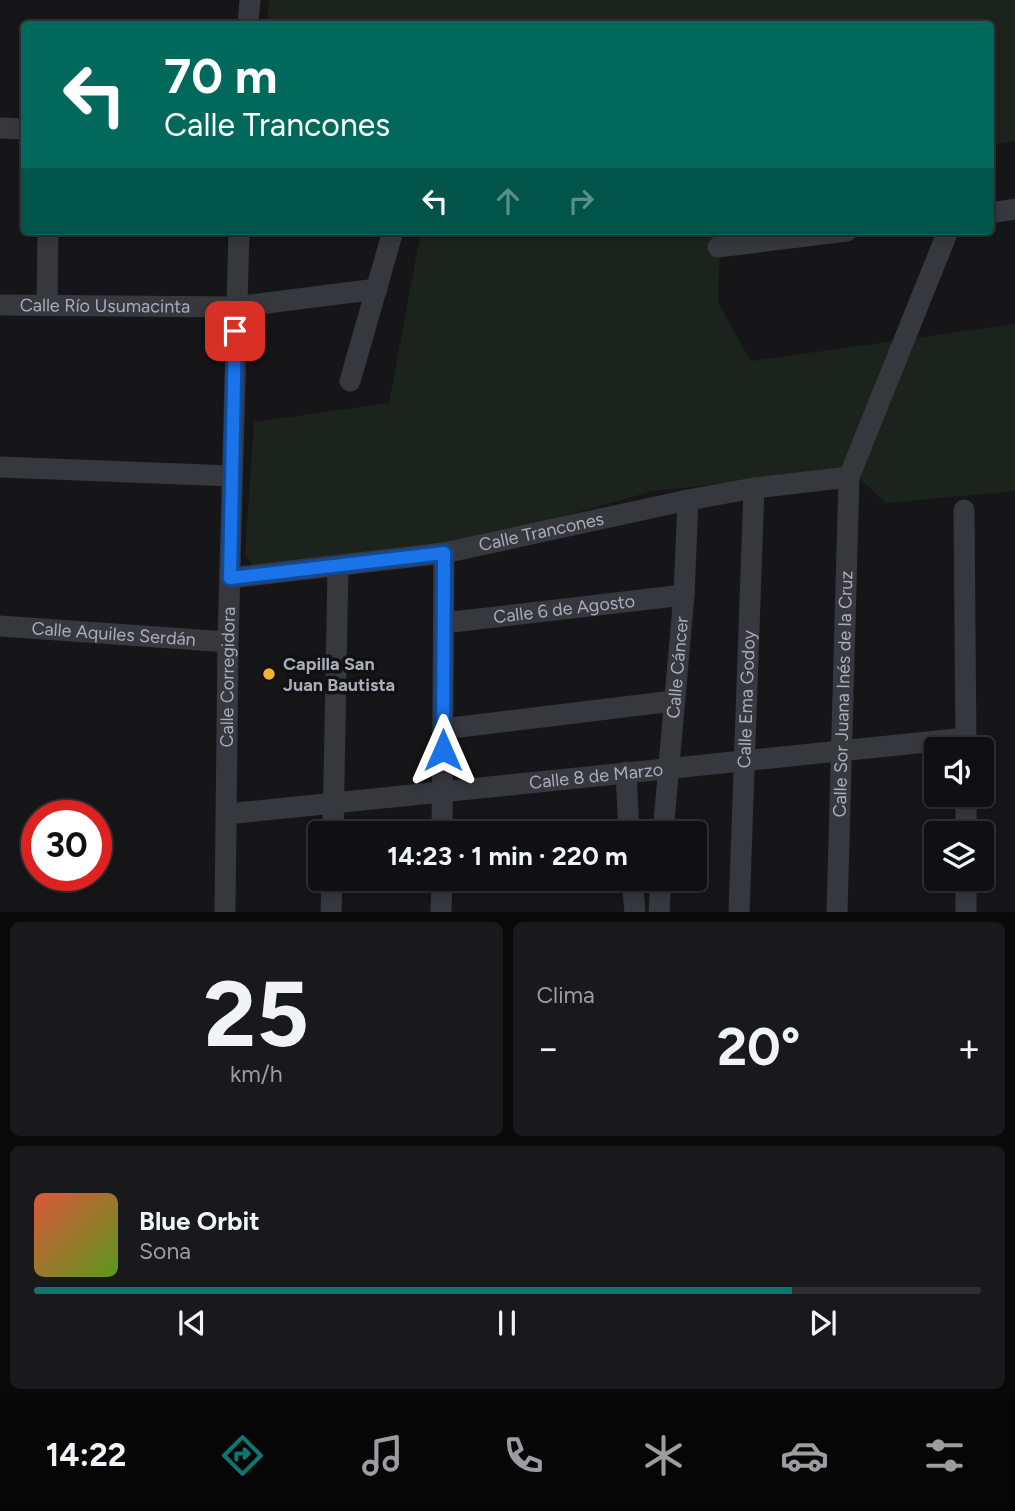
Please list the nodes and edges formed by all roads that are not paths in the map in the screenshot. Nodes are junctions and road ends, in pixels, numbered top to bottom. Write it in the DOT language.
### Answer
graph roads {
  1 [pos="250,0"];
  2 [pos="248,21"];
  3 [pos="0,128"];
  4 [pos="21,129"];
  5 [pos="1015,209"];
  6 [pos="994,212"];
  7 [pos="48,235"];
  8 [pos="239,235"];
  9 [pos="392,235"];
  10 [pos="815,235"];
  11 [pos="946,235"];
  12 [pos="718,247"];
  13 [pos="377,289"];
  14 [pos="47,304"];
  15 [pos="0,305"];
  16 [pos="236,307"];
  17 [pos="350,381"];
  18 [pos="0,467"];
  19 [pos="232,476"];
  20 [pos="849,477"];
  21 [pos="754,488"];
  22 [pos="688,500"];
  23 [pos="964,510"];
  24 [pos="444,553"];
  25 [pos="338,567"];
  26 [pos="230,578"];
  27 [pos="684,595"];
  28 [pos="444,623"];
  29 [pos="0,626"];
  30 [pos="228,642"];
  31 [pos="673,701"];
  32 [pos="443,729"];
  33 [pos="966,737"];
  34 [pos="924,745"];
  35 [pos="843,750"];
  36 [pos="744,760"];
  37 [pos="667,768"];
  38 [pos="626,772"];
  39 [pos="442,791"];
  40 [pos="334,802"];
  41 [pos="227,814"];
  42 [pos="333,821"];
  43 [pos="442,821"];
  44 [pos="628,821"];
  45 [pos="664,821"];
  46 [pos="332,891"];
  47 [pos="442,891"];
  48 [pos="633,891"];
  49 [pos="660,891"];
  50 [pos="966,891"];
  51 [pos="225,912"];
  52 [pos="331,912"];
  53 [pos="441,912"];
  54 [pos="635,912"];
  55 [pos="659,912"];
  56 [pos="740,912"];
  57 [pos="837,912"];
  58 [pos="966,912"];
  1 -- 2 [label="street"];
  3 -- 4 [label="street"];
  5 -- 6 [label="street"];
  7 -- 14 [label="street"];
  8 -- 16 [label="street, Calle Corregidora"];
  9 -- 13 [label="street"];
  10 -- 12 [label="street"];
  11 -- 20 [label="street"];
  13 -- 16 [label="street, Calle Río Usumacinta"];
  13 -- 17 [label="street"];
  14 -- 15 [label="street, Calle Río Usumacinta"];
  14 -- 16 [label="street, Calle Río Usumacinta"];
  16 -- 19 [label="street, Calle Corregidora"];
  18 -- 19 [label="street"];
  19 -- 26 [label="street, Calle Corregidora"];
  20 -- 21 [label="street, Calle Trancones"];
  20 -- 35 [label="street, Calle Sor Juana Inés de la Cruz"];
  21 -- 22 [label="street, Calle Trancones"];
  21 -- 36 [label="street, Calle Ema Godoy"];
  22 -- 24 [label="street, Calle Trancones"];
  22 -- 27 [label="street, Calle Cáncer"];
  23 -- 33 [label="street"];
  24 -- 25 [label="street, Calle Trancones"];
  24 -- 28 [label="street"];
  25 -- 26 [label="street, Calle Trancones"];
  25 -- 40 [label="street"];
  26 -- 30 [label="street, Calle Corregidora"];
  27 -- 28 [label="street, Calle 6 de Agosto"];
  27 -- 31 [label="street, Calle Cáncer"];
  28 -- 32 [label="street"];
  29 -- 30 [label="street, Calle Aquiles Serdán"];
  30 -- 41 [label="street, Calle Corregidora"];
  31 -- 32 [label="street"];
  31 -- 37 [label="street, Calle Cáncer"];
  32 -- 39 [label="street"];
  34 -- 35 [label="street, Calle 8 de Marzo"];
  35 -- 36 [label="street, Calle 8 de Marzo"];
  35 -- 57 [label="street, Calle Sor Juana Inés de la Cruz"];
  36 -- 37 [label="street, Calle 8 de Marzo"];
  36 -- 56 [label="street, Calle Ema Godoy"];
  37 -- 38 [label="street, Calle 8 de Marzo"];
  37 -- 45 [label="street, Calle Cáncer"];
  38 -- 39 [label="street, Calle 8 de Marzo"];
  38 -- 44 [label="street"];
  39 -- 40 [label="street, Calle 8 de Marzo"];
  39 -- 43 [label="street"];
  40 -- 41 [label="street, Calle 8 de Marzo"];
  40 -- 42 [label="street"];
  41 -- 51 [label="street, Calle Corregidora"];
  46 -- 52 [label="street"];
  47 -- 53 [label="street"];
  48 -- 54 [label="street"];
  49 -- 55 [label="street"];
  50 -- 58 [label="street"];
}
